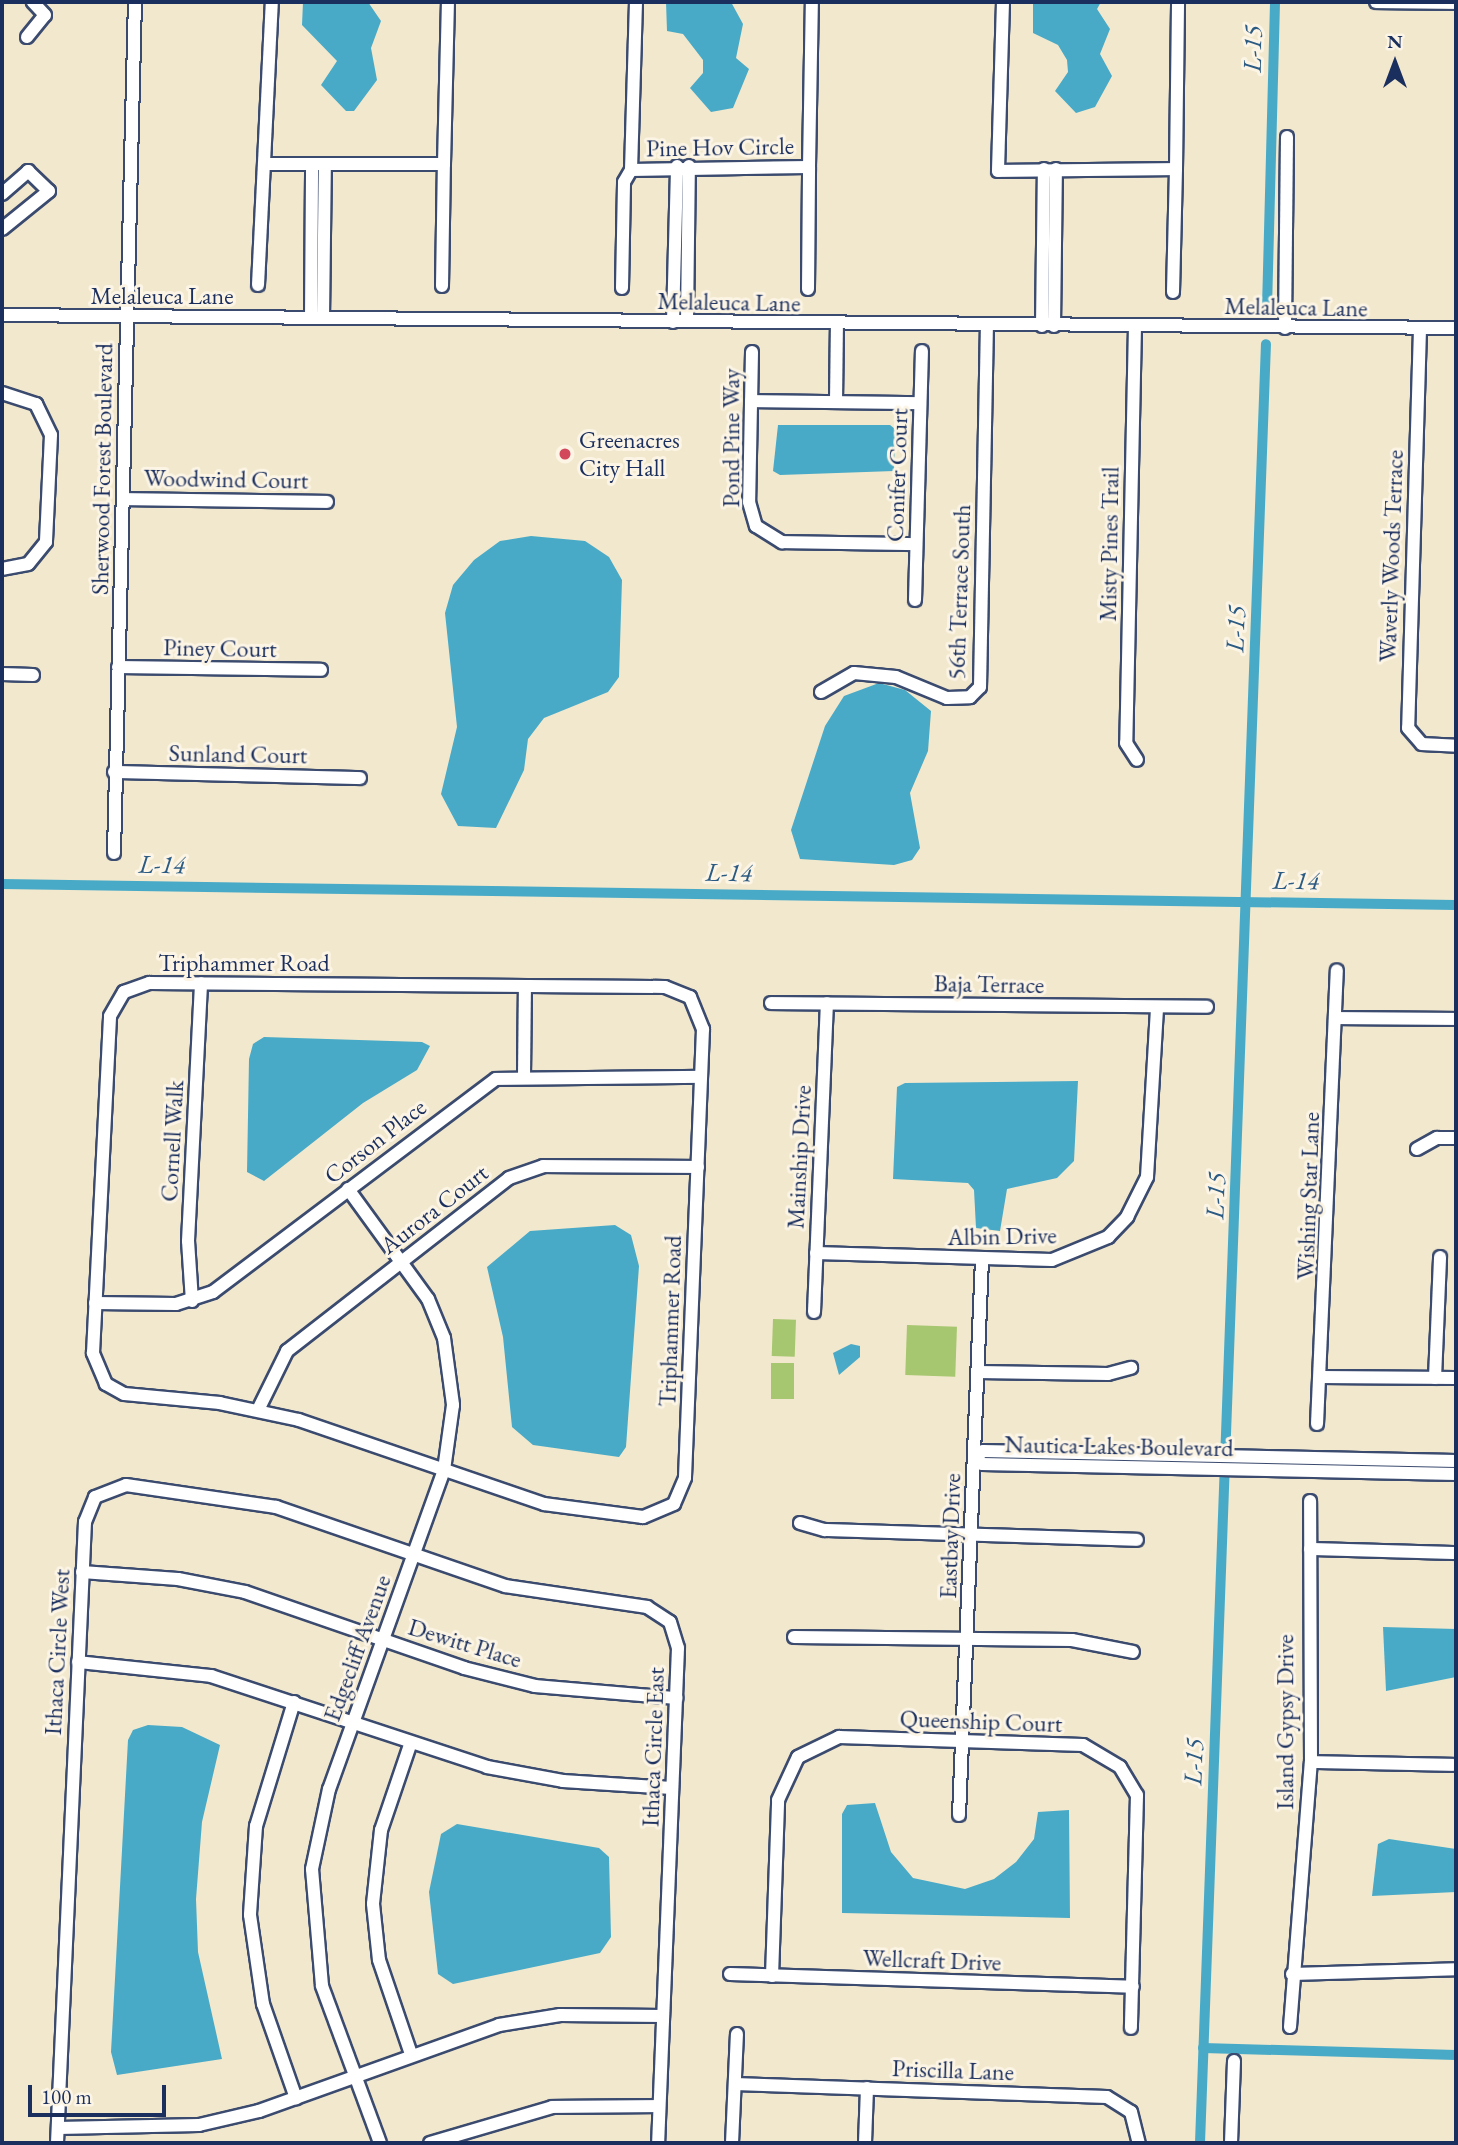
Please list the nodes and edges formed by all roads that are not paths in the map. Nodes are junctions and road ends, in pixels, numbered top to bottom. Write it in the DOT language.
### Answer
graph roads {
  1 [pos="33,2"];
  2 [pos="135,2"];
  3 [pos="272,2"];
  4 [pos="448,2"];
  5 [pos="636,2"];
  6 [pos="812,2"];
  7 [pos="1003,2"];
  8 [pos="1178,2"];
  9 [pos="1376,2"];
  10 [pos="1416,2"];
  11 [pos="1456,3"];
  12 [pos="27,37"];
  13 [pos="1287,137"];
  14 [pos="267,163"];
  15 [pos="444,163"];
  16 [pos="318,164"];
  17 [pos="683,166"];
  18 [pos="809,167"];
  19 [pos="1050,169"];
  20 [pos="1175,169"];
  21 [pos="631,170"];
  22 [pos="2,194"];
  23 [pos="2,229"];
  24 [pos="258,285"];
  25 [pos="442,286"];
  26 [pos="622,288"];
  27 [pos="808,289"];
  28 [pos="1173,292"];
  29 [pos="2,315"];
  30 [pos="126,318"];
  31 [pos="317,318"];
  32 [pos="687,321"];
  33 [pos="673,322"];
  34 [pos="837,324"];
  35 [pos="1048,326"];
  36 [pos="1135,326"];
  37 [pos="987,327"];
  38 [pos="1285,328"];
  39 [pos="1456,328"];
  40 [pos="1420,329"];
  41 [pos="922,351"];
  42 [pos="752,352"];
  43 [pos="2,393"];
  44 [pos="751,401"];
  45 [pos="836,402"];
  46 [pos="920,403"];
  47 [pos="124,499"];
  48 [pos="327,502"];
  49 [pos="916,544"];
  50 [pos="2,569"];
  51 [pos="915,600"];
  52 [pos="118,667"];
  53 [pos="321,670"];
  54 [pos="2,674"];
  55 [pos="33,676"];
  56 [pos="821,692"];
  57 [pos="1456,746"];
  58 [pos="1138,760"];
  59 [pos="114,772"];
  60 [pos="360,778"];
  61 [pos="114,853"];
  62 [pos="1338,970"];
  63 [pos="201,984"];
  64 [pos="525,986"];
  65 [pos="771,1003"];
  66 [pos="827,1003"];
  67 [pos="1157,1007"];
  68 [pos="1207,1007"];
  69 [pos="1336,1018"];
  70 [pos="1456,1019"];
  71 [pos="524,1076"];
  72 [pos="701,1077"];
  73 [pos="1456,1138"];
  74 [pos="1417,1149"];
  75 [pos="698,1167"];
  76 [pos="348,1189"];
  77 [pos="816,1253"];
  78 [pos="1440,1257"];
  79 [pos="403,1259"];
  80 [pos="982,1259"];
  81 [pos="192,1301"];
  82 [pos="95,1303"];
  83 [pos="814,1312"];
  84 [pos="1131,1368"];
  85 [pos="978,1372"];
  86 [pos="1321,1377"];
  87 [pos="1435,1378"];
  88 [pos="1456,1378"];
  89 [pos="258,1410"];
  90 [pos="1317,1424"];
  91 [pos="974,1459"];
  92 [pos="1456,1461"];
  93 [pos="1250,1464"];
  94 [pos="444,1470"];
  95 [pos="1456,1474"];
  96 [pos="1310,1501"];
  97 [pos="800,1523"];
  98 [pos="971,1532"];
  99 [pos="1137,1539"];
  100 [pos="1310,1549"];
  101 [pos="1456,1553"];
  102 [pos="414,1555"];
  103 [pos="82,1572"];
  104 [pos="794,1637"];
  105 [pos="967,1637"];
  106 [pos="383,1639"];
  107 [pos="1133,1652"];
  108 [pos="78,1662"];
  109 [pos="676,1698"];
  110 [pos="294,1702"];
  111 [pos="352,1724"];
  112 [pos="962,1741"];
  113 [pos="410,1745"];
  114 [pos="1311,1762"];
  115 [pos="1453,1765"];
  116 [pos="672,1788"];
  117 [pos="960,1815"];
  118 [pos="1456,1969"];
  119 [pos="730,1974"];
  120 [pos="1292,1974"];
  121 [pos="772,1976"];
  122 [pos="1133,1987"];
  123 [pos="663,2016"];
  124 [pos="1290,2027"];
  125 [pos="1131,2028"];
  126 [pos="737,2034"];
  127 [pos="411,2054"];
  128 [pos="1234,2060"];
  129 [pos="354,2076"];
  130 [pos="735,2084"];
  131 [pos="867,2088"];
  132 [pos="296,2098"];
  133 [pos="659,2106"];
  134 [pos="58,2128"];
  135 [pos="57,2143"];
  136 [pos="380,2143"];
  137 [pos="430,2143"];
  138 [pos="658,2143"];
  139 [pos="732,2143"];
  140 [pos="865,2143"];
  141 [pos="1139,2143"];
  142 [pos="1231,2143"];
  1 -- 12 [label="street"];
  2 -- 30 [label="street, Sherwood Forest Boulevard"];
  3 -- 14 [label="street"];
  4 -- 15 [label="street"];
  5 -- 21 [label="street, Pine Hov Circle"];
  6 -- 18 [label="street, Pine Hov Circle"];
  7 -- 19 [label="street"];
  8 -- 20 [label="street"];
  9 -- 10 [label="street"];
  10 -- 11 [label="street"];
  13 -- 38 [label="street"];
  14 -- 16 [label="street"];
  14 -- 24 [label="street"];
  15 -- 16 [label="street"];
  15 -- 25 [label="street"];
  16 -- 31 [label="street"];
  17 -- 18 [label="street, Pine Hov Circle"];
  17 -- 21 [label="street, Pine Hov Circle"];
  17 -- 32 [label="street"];
  17 -- 33 [label="street"];
  18 -- 27 [label="street, Pine Hov Circle"];
  19 -- 20 [label="street"];
  19 -- 35 [label="street"];
  20 -- 28 [label="street"];
  21 -- 26 [label="street, Pine Hov Circle"];
  22 -- 23 [label="street"];
  29 -- 30 [label="street, Melaleuca Lane"];
  30 -- 31 [label="street, Melaleuca Lane"];
  30 -- 47 [label="street, Sherwood Forest Boulevard"];
  31 -- 33 [label="street, Melaleuca Lane"];
  32 -- 33 [label="street, Melaleuca Lane"];
  32 -- 34 [label="street, Melaleuca Lane"];
  34 -- 37 [label="street, Melaleuca Lane"];
  34 -- 45 [label="street"];
  35 -- 36 [label="street, Melaleuca Lane"];
  35 -- 37 [label="street, Melaleuca Lane"];
  36 -- 38 [label="street, Melaleuca Lane"];
  36 -- 58 [label="street, Misty Pines Trail"];
  37 -- 56 [label="street, 56th Terrace South"];
  38 -- 40 [label="street, Melaleuca Lane"];
  39 -- 40 [label="street, Melaleuca Lane"];
  40 -- 57 [label="street, Waverly Woods Terrace"];
  41 -- 46 [label="street, Conifer Court"];
  42 -- 44 [label="street, Pond Pine Way"];
  43 -- 50 [label="street"];
  44 -- 45 [label="street"];
  44 -- 49 [label="street, Pond Pine Way"];
  45 -- 46 [label="street"];
  46 -- 49 [label="street, Conifer Court"];
  47 -- 48 [label="street, Woodwind Court"];
  47 -- 52 [label="street, Sherwood Forest Boulevard"];
  49 -- 51 [label="street, Conifer Court"];
  52 -- 53 [label="street, Piney Court"];
  52 -- 59 [label="street, Sherwood Forest Boulevard"];
  54 -- 55 [label="street"];
  59 -- 60 [label="street, Sunland Court"];
  59 -- 61 [label="street, Sherwood Forest Boulevard"];
  62 -- 69 [label="street, Wishing Star Lane"];
  63 -- 64 [label="street, Triphammer Road"];
  63 -- 81 [label="street, Cornell Walk"];
  63 -- 82 [label="street, Triphammer Road"];
  64 -- 71 [label="street"];
  64 -- 72 [label="street, Triphammer Road"];
  65 -- 66 [label="street, Baja Terrace"];
  66 -- 67 [label="street, Baja Terrace"];
  66 -- 77 [label="street, Mainship Drive"];
  67 -- 68 [label="street, Baja Terrace"];
  67 -- 80 [label="street, Albin Drive"];
  69 -- 70 [label="street"];
  69 -- 86 [label="street, Wishing Star Lane"];
  71 -- 72 [label="street, Corson Place"];
  71 -- 76 [label="street, Corson Place"];
  72 -- 75 [label="street, Triphammer Road"];
  73 -- 74 [label="street"];
  75 -- 79 [label="street, Aurora Court"];
  75 -- 94 [label="street, Triphammer Road"];
  76 -- 79 [label="street, Edgecliff Avenue"];
  76 -- 81 [label="street, Corson Place"];
  77 -- 80 [label="street, Albin Drive"];
  77 -- 83 [label="street, Mainship Drive"];
  78 -- 87 [label="street"];
  79 -- 89 [label="street, Aurora Court"];
  79 -- 94 [label="street, Edgecliff Avenue"];
  80 -- 85 [label="street, Eastbay Drive"];
  81 -- 82 [label="street, Corson Place"];
  82 -- 89 [label="street, Triphammer Road"];
  84 -- 85 [label="street"];
  85 -- 91 [label="street, Eastbay Drive"];
  86 -- 87 [label="street"];
  86 -- 90 [label="street, Wishing Star Lane"];
  87 -- 88 [label="street"];
  89 -- 94 [label="street, Triphammer Road"];
  91 -- 93 [label="street, Nautica Lakes Boulevard"];
  91 -- 98 [label="street, Eastbay Drive"];
  92 -- 93 [label="street, Nautica Lakes Boulevard"];
  93 -- 95 [label="street, Nautica Lakes Boulevard"];
  94 -- 102 [label="street, Edgecliff Avenue"];
  96 -- 100 [label="street, Island Gypsy Drive"];
  97 -- 98 [label="street"];
  98 -- 99 [label="street"];
  98 -- 105 [label="street, Eastbay Drive"];
  100 -- 101 [label="street"];
  100 -- 114 [label="street, Island Gypsy Drive"];
  102 -- 103 [label="street, Ithaca Circle West"];
  102 -- 106 [label="street, Edgecliff Avenue"];
  102 -- 109 [label="street, Ithaca Circle East"];
  103 -- 106 [label="street, Dewitt Place"];
  103 -- 108 [label="street, Ithaca Circle West"];
  104 -- 105 [label="street"];
  105 -- 107 [label="street"];
  105 -- 112 [label="street, Eastbay Drive"];
  106 -- 109 [label="street, Dewitt Place"];
  106 -- 111 [label="street, Edgecliff Avenue"];
  108 -- 110 [label="street"];
  108 -- 134 [label="street, Ithaca Circle West"];
  109 -- 116 [label="street, Ithaca Circle East"];
  110 -- 111 [label="street"];
  110 -- 132 [label="street"];
  111 -- 113 [label="street"];
  111 -- 129 [label="street, Edgecliff Avenue"];
  112 -- 117 [label="street, Eastbay Drive"];
  112 -- 121 [label="street, Queenship Court"];
  112 -- 122 [label="street, Queenship Court"];
  113 -- 116 [label="street"];
  113 -- 127 [label="street"];
  114 -- 115 [label="street"];
  114 -- 120 [label="street, Island Gypsy Drive"];
  116 -- 123 [label="street, Ithaca Circle East"];
  118 -- 120 [label="street"];
  119 -- 121 [label="street, Wellcraft Drive"];
  120 -- 124 [label="street, Island Gypsy Drive"];
  121 -- 122 [label="street, Wellcraft Drive"];
  122 -- 125 [label="street, Queenship Court"];
  123 -- 127 [label="street"];
  123 -- 133 [label="street, Ithaca Circle East"];
  126 -- 130 [label="street"];
  127 -- 129 [label="street"];
  128 -- 142 [label="street"];
  129 -- 132 [label="street"];
  129 -- 136 [label="street, Edgecliff Avenue"];
  130 -- 131 [label="street, Priscilla Lane"];
  130 -- 139 [label="street"];
  131 -- 140 [label="street"];
  131 -- 141 [label="street, Priscilla Lane"];
  132 -- 134 [label="street"];
  133 -- 137 [label="street"];
  133 -- 138 [label="street, Ithaca Circle East"];
  134 -- 135 [label="street, Ithaca Circle West"];
}
